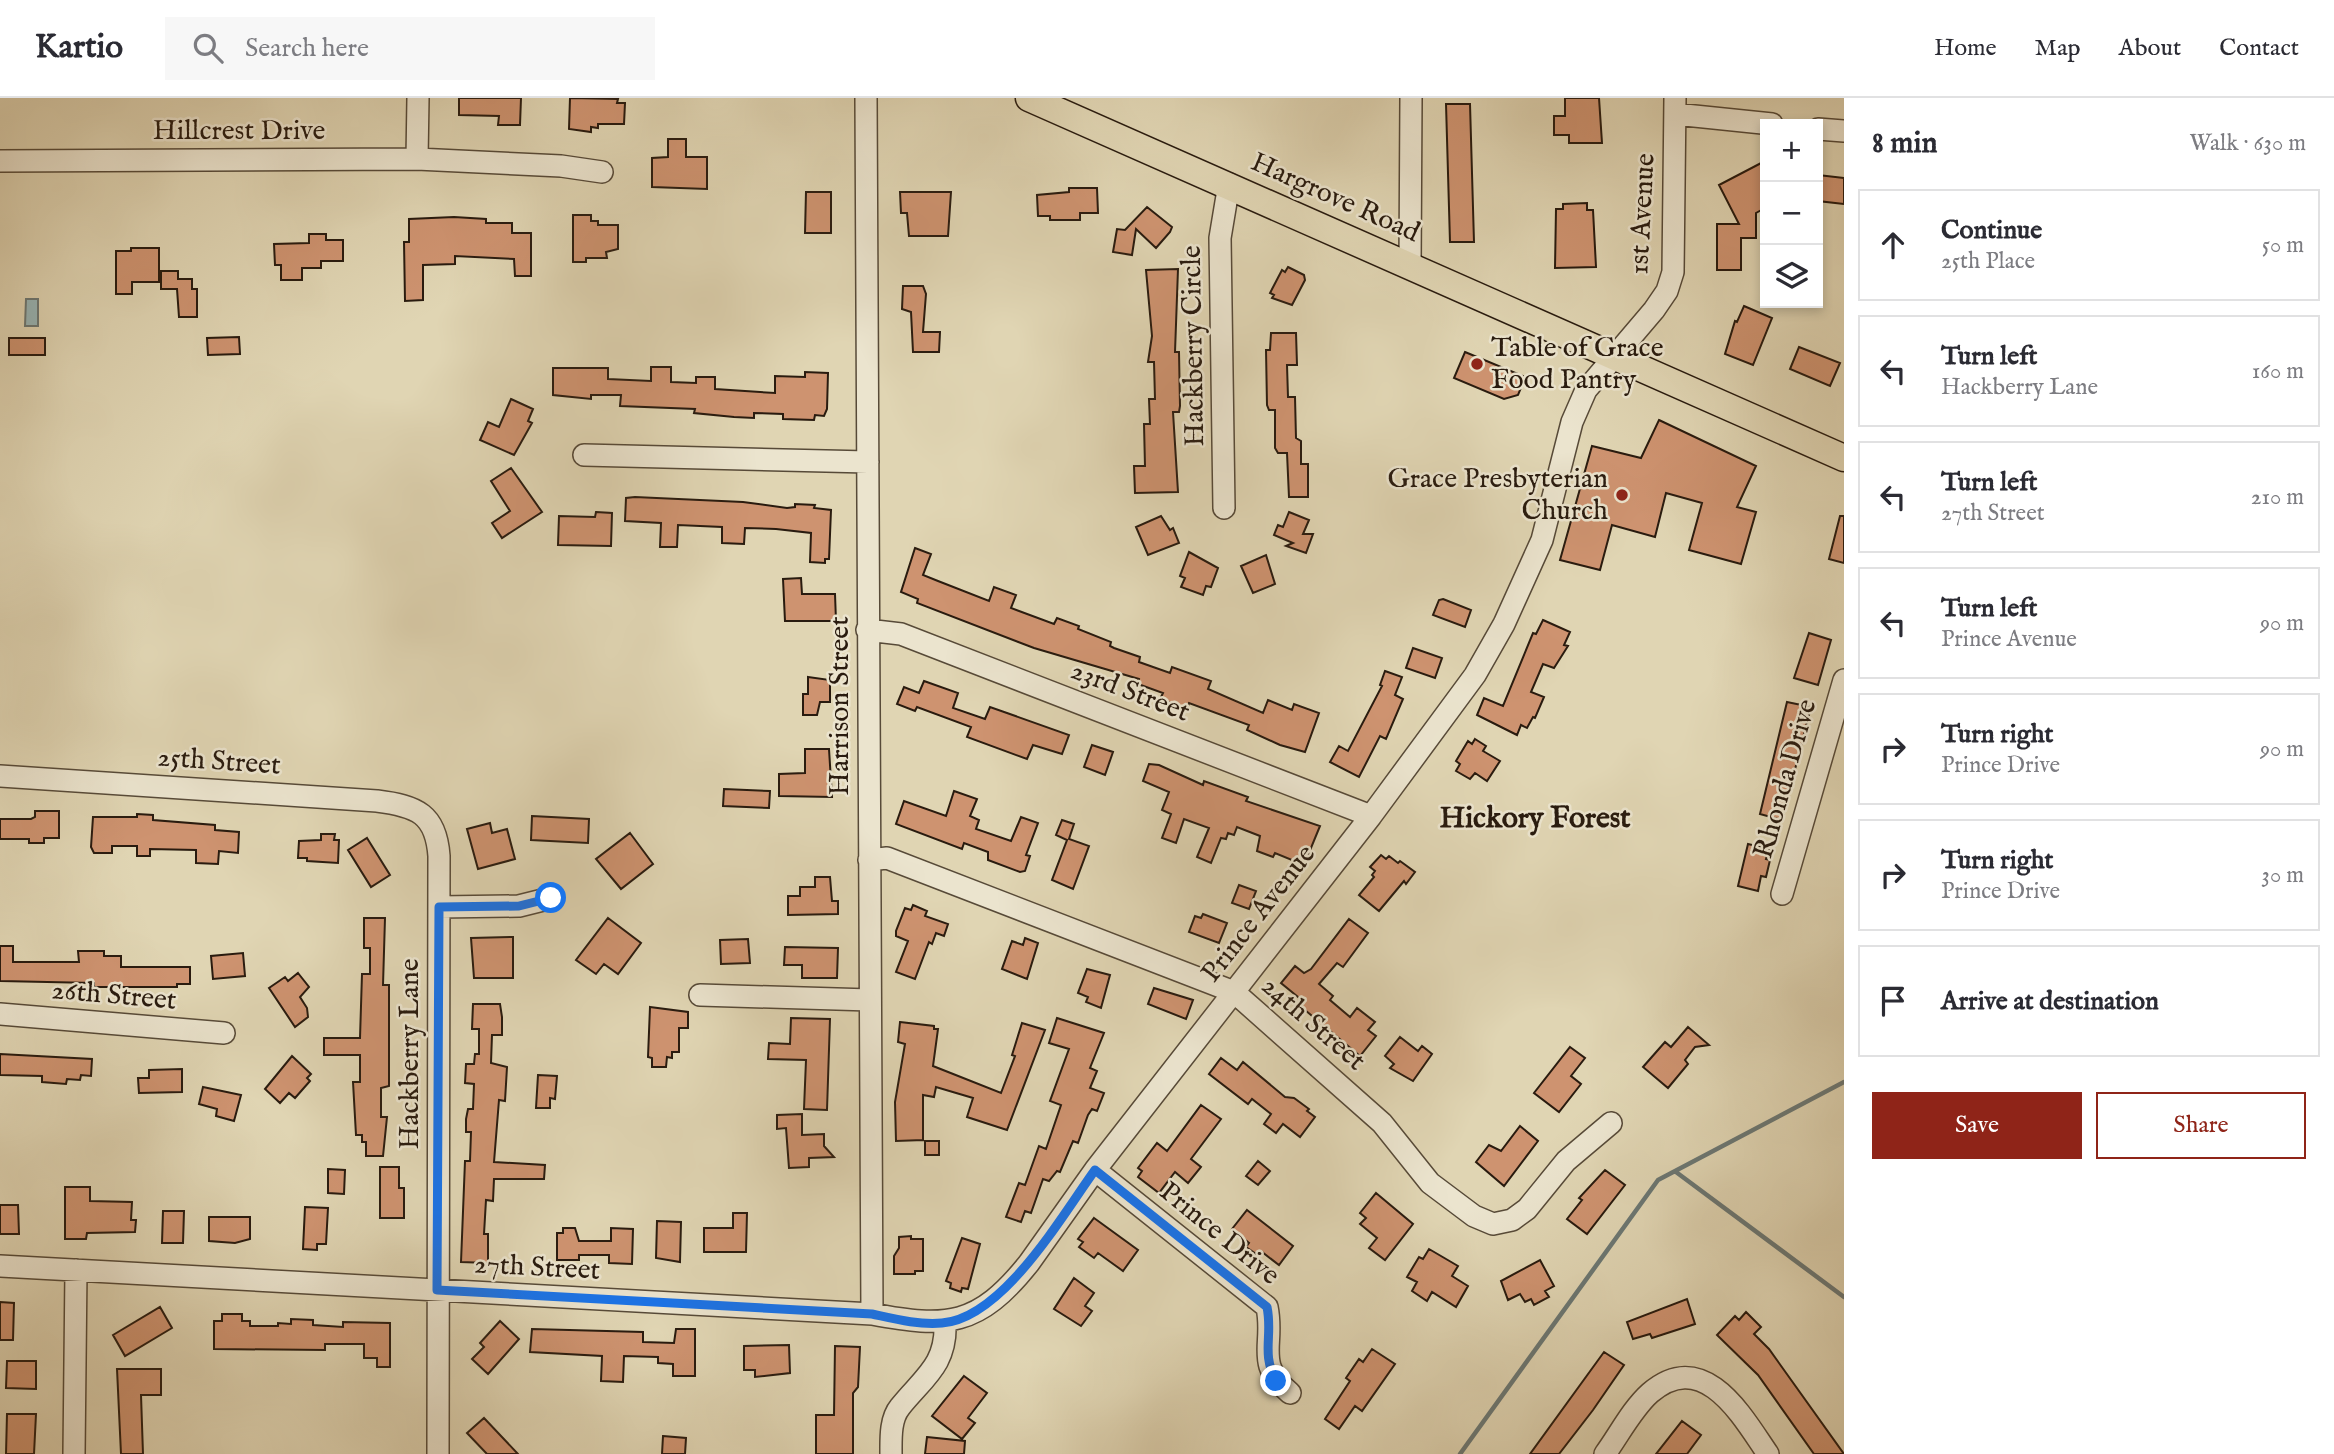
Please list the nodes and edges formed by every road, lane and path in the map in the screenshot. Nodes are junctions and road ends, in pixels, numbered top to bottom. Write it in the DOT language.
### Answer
graph roads {
  1 [pos="418,98"];
  2 [pos="866,98"];
  3 [pos="1029,98"];
  4 [pos="1412,98"];
  5 [pos="1675,106"];
  6 [pos="1760,122"];
  7 [pos="1823,129"];
  8 [pos="1844,131"];
  9 [pos="416,159"];
  10 [pos="0,162"];
  11 [pos="602,172"];
  12 [pos="1229,184"];
  13 [pos="1410,267"];
  14 [pos="1614,357"];
  15 [pos="584,455"];
  16 [pos="1844,458"];
  17 [pos="868,462"];
  18 [pos="1224,508"];
  19 [pos="867,630"];
  20 [pos="1844,680"];
  21 [pos="0,776"];
  22 [pos="1370,816"];
  23 [pos="430,820"];
  24 [pos="869,860"];
  25 [pos="1782,894"];
  26 [pos="551,898"];
  27 [pos="439,907"];
  28 [pos="1234,992"];
  29 [pos="700,995"];
  30 [pos="870,1000"];
  31 [pos="0,1014"];
  32 [pos="224,1033"];
  33 [pos="1611,1123"];
  34 [pos="1095,1170"];
  35 [pos="0,1266"];
  36 [pos="76,1270"];
  37 [pos="437,1290"];
  38 [pos="872,1314"];
  39 [pos="945,1323"];
  40 [pos="1290,1393"];
  41 [pos="74,1454"];
  42 [pos="438,1454"];
  43 [pos="891,1454"];
  44 [pos="1605,1454"];
  45 [pos="1768,1454"];
  1 -- 9 [label="street"];
  2 -- 17 [label="street, Harrison Street"];
  3 -- 12 [label="main road, Hargrove Road"];
  4 -- 13 [label="street"];
  5 -- 6 [label="street"];
  5 -- 14 [label="street, 1st Avenue"];
  7 -- 8 [label="street"];
  9 -- 10 [label="street, Hillcrest Drive"];
  9 -- 11 [label="street, Hillcrest Drive"];
  12 -- 13 [label="main road, Hargrove Road"];
  12 -- 18 [label="street, Hackberry Circle"];
  13 -- 14 [label="main road, Hargrove Road"];
  14 -- 16 [label="main road, Hargrove Road"];
  14 -- 22 [label="street, Prince Avenue"];
  15 -- 17 [label="street"];
  17 -- 19 [label="street, Harrison Street"];
  19 -- 22 [label="street, 23rd Street"];
  19 -- 24 [label="street, Harrison Street"];
  20 -- 25 [label="street, Rhonda Drive"];
  21 -- 23 [label="street, 25th Street"];
  22 -- 28 [label="street, Prince Avenue"];
  23 -- 27 [label="street, Hackberry Lane"];
  24 -- 28 [label="street, 24th Street"];
  24 -- 30 [label="street, Harrison Street"];
  26 -- 27 [label="street"];
  27 -- 37 [label="street, Hackberry Lane"];
  28 -- 33 [label="street, 24th Street"];
  28 -- 34 [label="street, Prince Avenue"];
  29 -- 30 [label="street"];
  30 -- 38 [label="street, Harrison Street"];
  31 -- 32 [label="street, 26th Street"];
  34 -- 39 [label="street, Prince Avenue"];
  34 -- 40 [label="street, Prince Drive"];
  35 -- 36 [label="street, 27th Street"];
  36 -- 37 [label="street, 27th Street"];
  36 -- 41 [label="street"];
  37 -- 38 [label="street, 27th Street"];
  37 -- 42 [label="street, Hackberry Lane"];
  38 -- 39 [label="street, 27th Street"];
  39 -- 43 [label="street"];
  44 -- 45 [label="street"];
}
